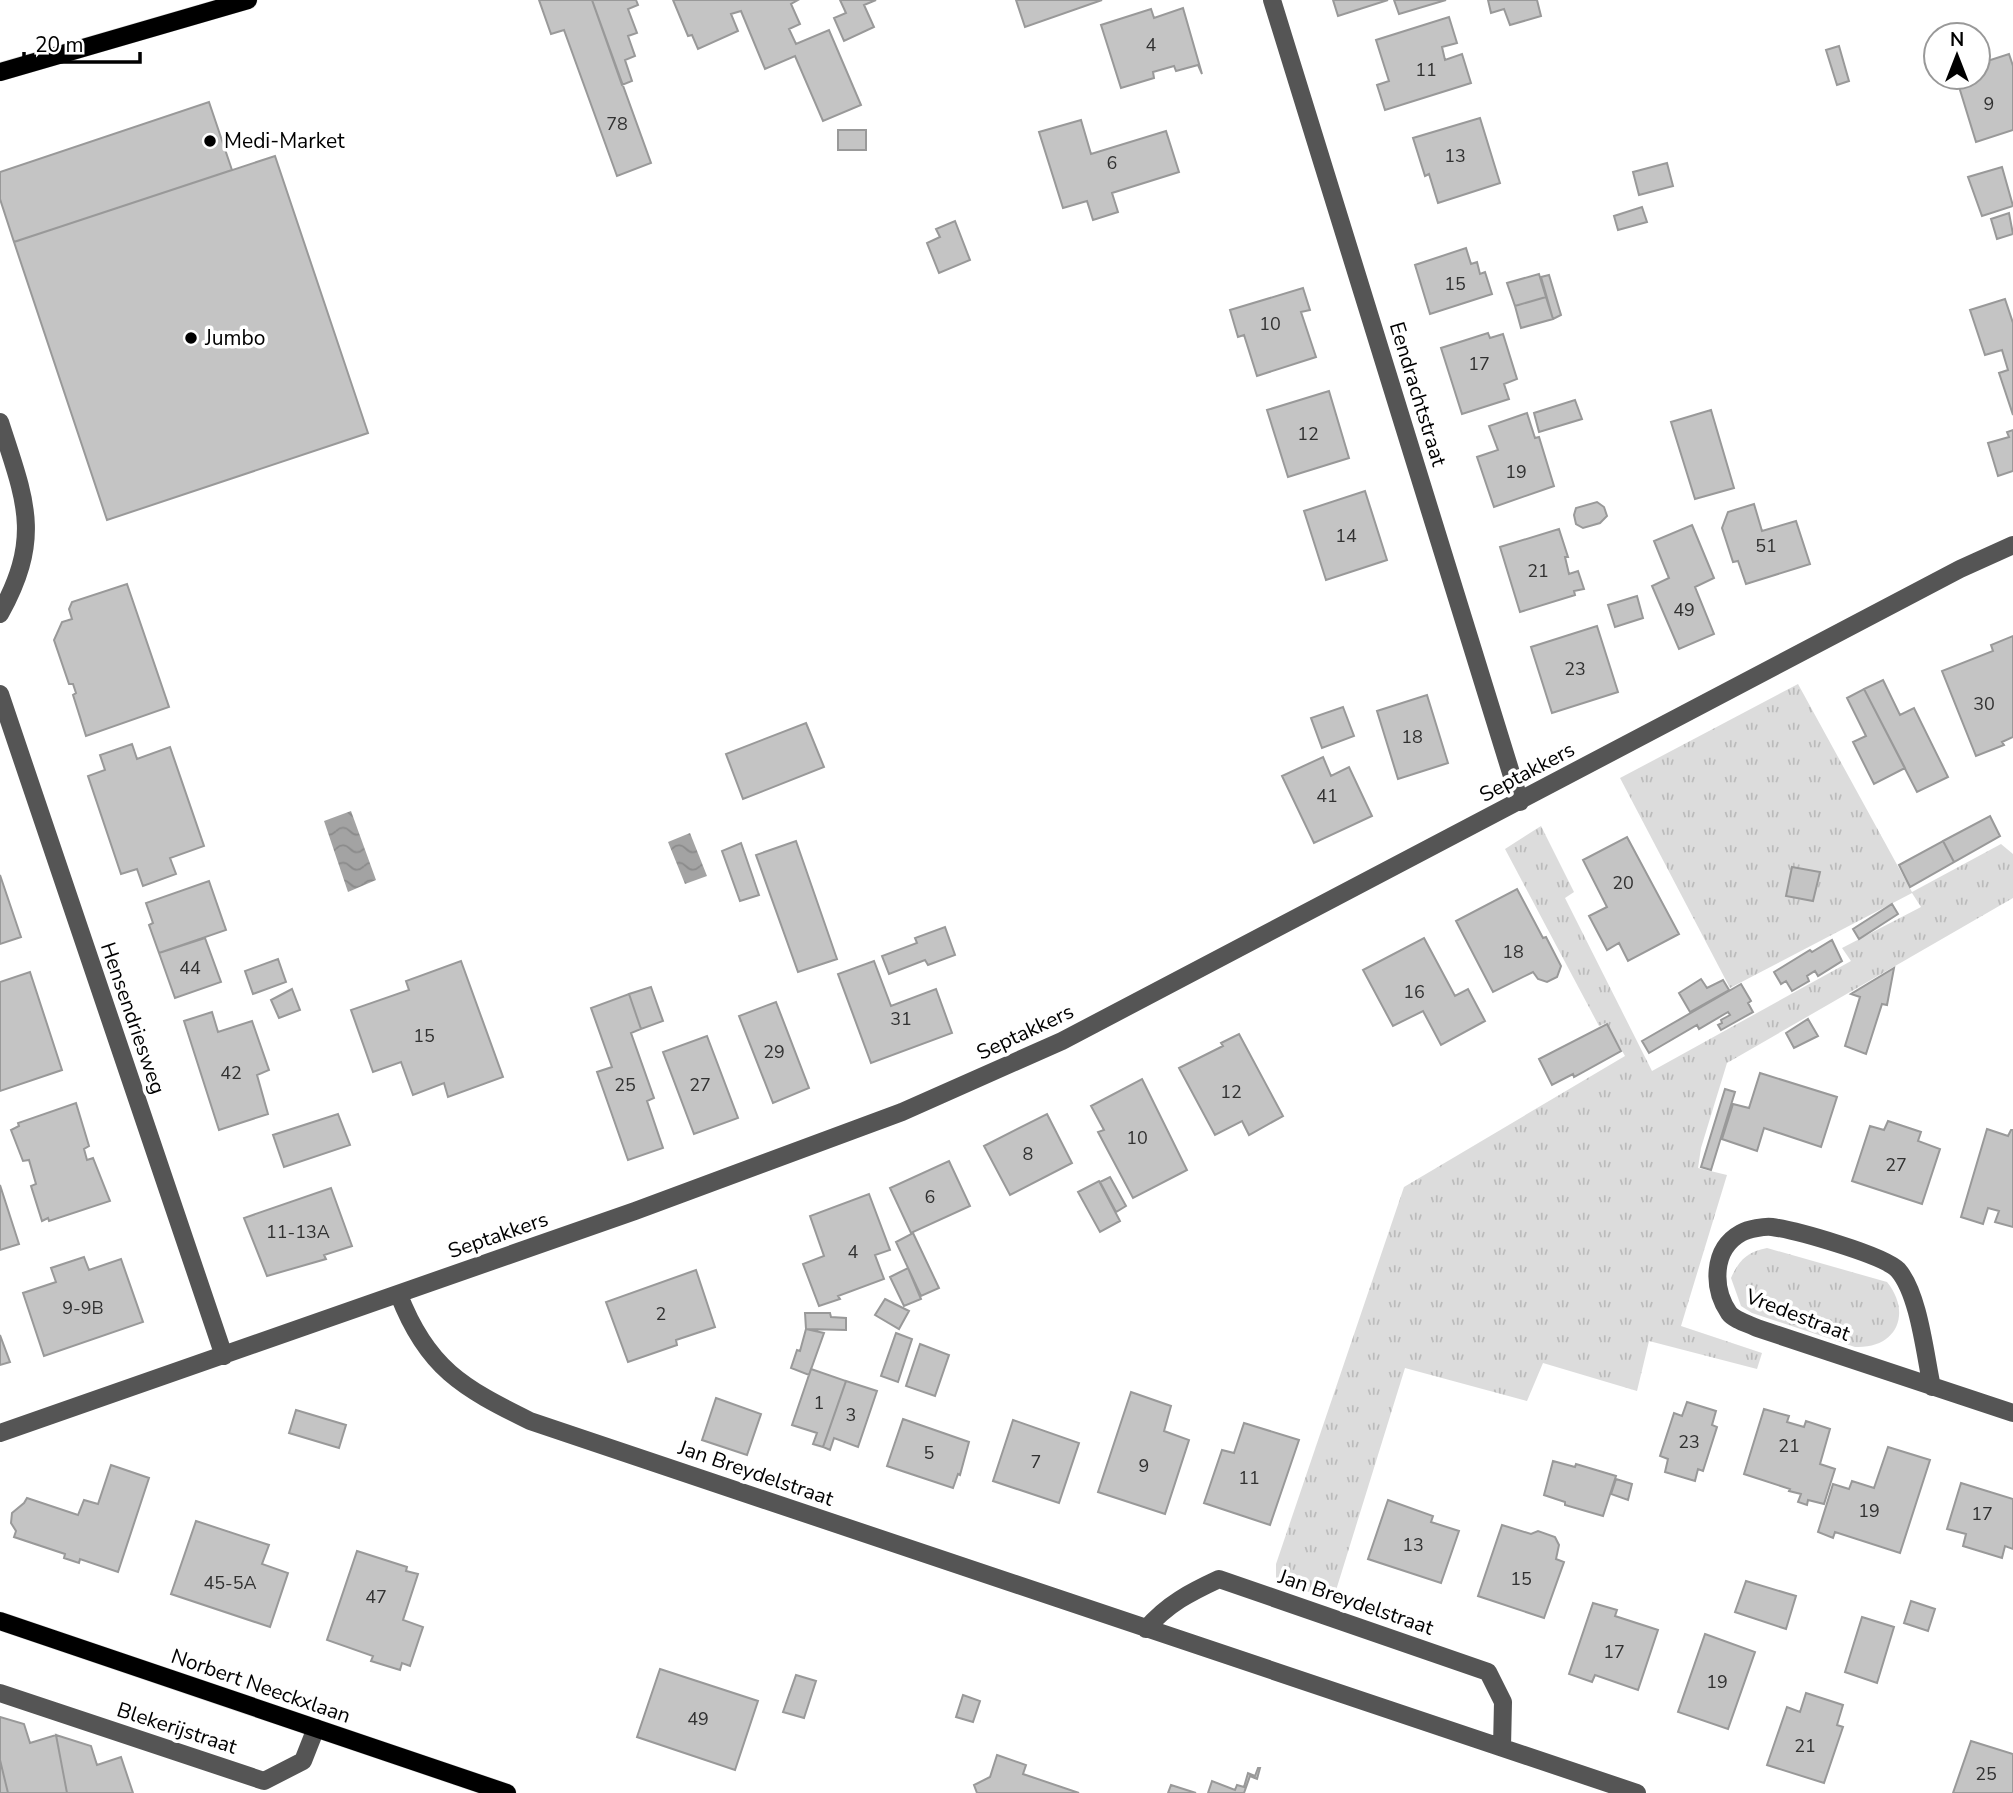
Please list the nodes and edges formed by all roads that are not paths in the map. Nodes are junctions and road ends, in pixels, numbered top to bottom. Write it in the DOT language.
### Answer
graph roads {
  1 [pos="248,0"];
  2 [pos="1272,0"];
  3 [pos="0,72"];
  4 [pos="0,422"];
  5 [pos="2013,545"];
  6 [pos="0,614"];
  7 [pos="0,694"];
  8 [pos="1520,802"];
  9 [pos="398,1295"];
  10 [pos="224,1356"];
  11 [pos="1932,1387"];
  12 [pos="2013,1413"];
  13 [pos="0,1433"];
  14 [pos="0,1621"];
  15 [pos="1146,1629"];
  16 [pos="0,1693"];
  17 [pos="316,1728"];
  18 [pos="1502,1747"];
  19 [pos="507,1793"];
  20 [pos="1637,1793"];
  1 -- 3 [label="main road"];
  2 -- 8 [label="street, Eendrachtstraat"];
  4 -- 6 [label="street"];
  5 -- 8 [label="street, Septakkers"];
  7 -- 10 [label="street, Hensendriesweg"];
  8 -- 9 [label="street, Septakkers"];
  9 -- 10 [label="street, Septakkers"];
  9 -- 15 [label="street, Jan Breydelstraat"];
  10 -- 13 [label="street, Septakkers"];
  11 -- 11 [label="street, Vredestraat"];
  11 -- 12 [label="street, Vredestraat"];
  14 -- 17 [label="main road, Norbert Neeckxlaan"];
  15 -- 18 [label="street, Jan Breydelstraat"];
  15 -- 18 [label="street, Jan Breydelstraat"];
  16 -- 17 [label="street, Blekerijstraat"];
  17 -- 19 [label="main road, Norbert Neeckxlaan"];
  18 -- 20 [label="street, Jan Breydelstraat"];
}
